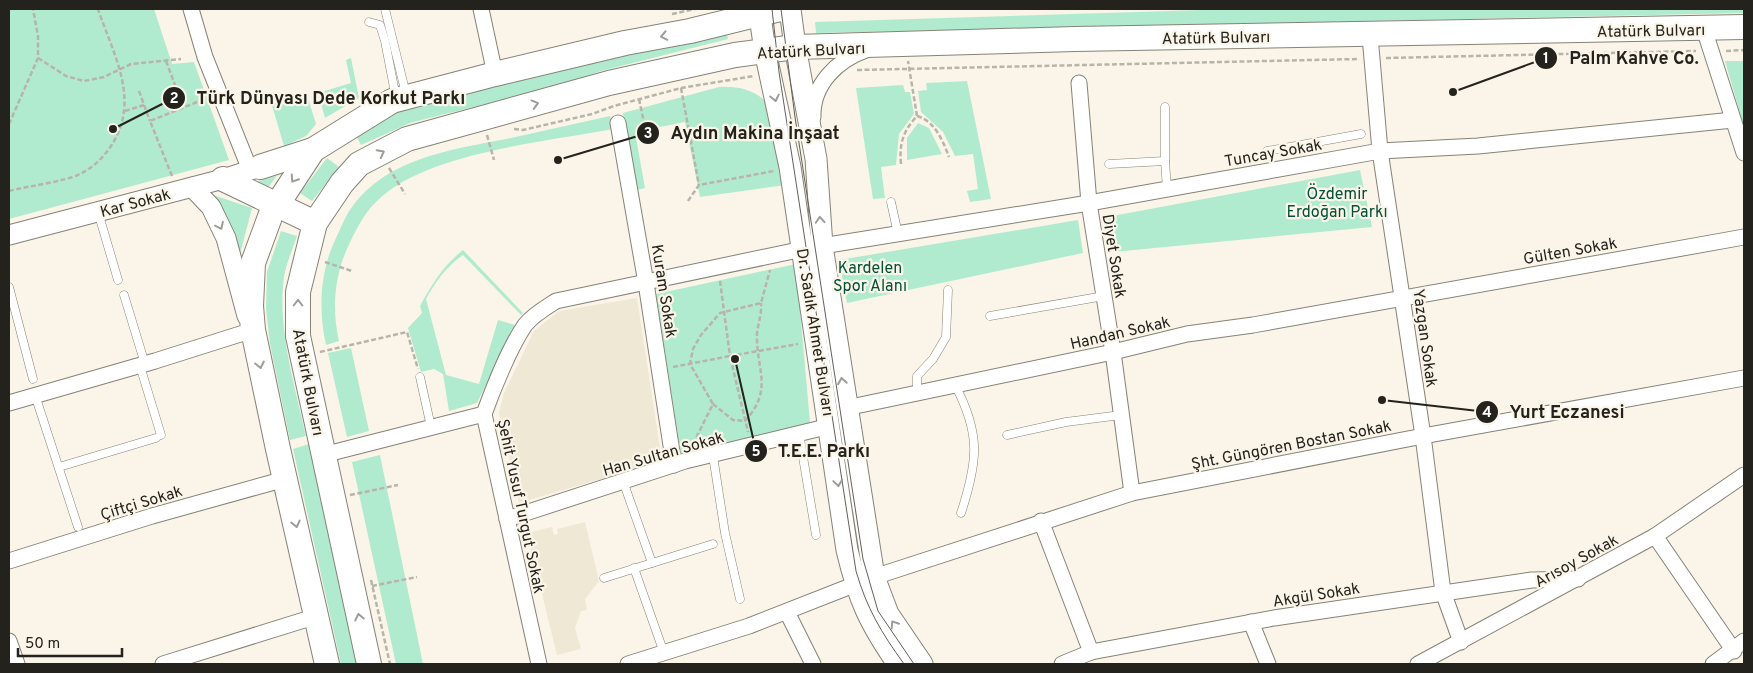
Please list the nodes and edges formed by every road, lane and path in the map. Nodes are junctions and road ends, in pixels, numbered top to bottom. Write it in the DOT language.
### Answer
graph roads {
  1 [pos="33,9"];
  2 [pos="98,9"];
  3 [pos="190,9"];
  4 [pos="385,9"];
  5 [pos="481,9"];
  6 [pos="730,9"];
  7 [pos="790,9"];
  8 [pos="766,10"];
  9 [pos="369,22"];
  10 [pos="1744,27"];
  11 [pos="1704,29"];
  12 [pos="690,31"];
  13 [pos="1370,36"];
  14 [pos="1075,39"];
  15 [pos="906,45"];
  16 [pos="875,46"];
  17 [pos="795,47"];
  18 [pos="1744,50"];
  19 [pos="1711,51"];
  20 [pos="38,58"];
  21 [pos="180,59"];
  22 [pos="1372,59"];
  23 [pos="166,60"];
  24 [pos="768,62"];
  25 [pos="1077,65"];
  26 [pos="910,69"];
  27 [pos="118,70"];
  28 [pos="833,71"];
  29 [pos="495,74"];
  30 [pos="1079,83"];
  31 [pos="681,88"];
  32 [pos="139,91"];
  33 [pos="220,95"];
  34 [pos="402,98"];
  35 [pos="639,99"];
  36 [pos="144,105"];
  37 [pos="183,106"];
  38 [pos="1165,107"];
  39 [pos="125,112"];
  40 [pos="917,116"];
  41 [pos="1733,120"];
  42 [pos="150,121"];
  43 [pos="618,123"];
  44 [pos="9,124"];
  45 [pos="485,126"];
  46 [pos="513,129"];
  47 [pos="646,132"];
  48 [pos="1361,134"];
  49 [pos="334,135"];
  50 [pos="1293,147"];
  51 [pos="313,150"];
  52 [pos="1267,151"];
  53 [pos="1380,151"];
  54 [pos="1744,153"];
  55 [pos="949,157"];
  56 [pos="816,159"];
  57 [pos="494,160"];
  58 [pos="1165,161"];
  59 [pos="386,162"];
  60 [pos="359,164"];
  61 [pos="902,164"];
  62 [pos="1108,164"];
  63 [pos="1294,166"];
  64 [pos="790,167"];
  65 [pos="255,169"];
  66 [pos="223,179"];
  67 [pos="700,185"];
  68 [pos="184,189"];
  69 [pos="1168,189"];
  70 [pos="9,191"];
  71 [pos="405,194"];
  72 [pos="688,201"];
  73 [pos="891,202"];
  74 [pos="1089,203"];
  75 [pos="278,205"];
  76 [pos="98,212"];
  77 [pos="315,223"];
  78 [pos="898,234"];
  79 [pos="9,235"];
  80 [pos="1744,237"];
  81 [pos="812,248"];
  82 [pos="768,256"];
  83 [pos="318,260"];
  84 [pos="718,267"];
  85 [pos="352,271"];
  86 [pos="118,280"];
  87 [pos="646,283"];
  88 [pos="9,287"];
  89 [pos="948,290"];
  90 [pos="124,295"];
  91 [pos="1104,296"];
  92 [pos="1402,297"];
  93 [pos="761,303"];
  94 [pos="724,312"];
  95 [pos="12,315"];
  96 [pos="990,316"];
  97 [pos="253,330"];
  98 [pos="817,342"];
  99 [pos="317,344"];
  100 [pos="759,349"];
  101 [pos="319,352"];
  102 [pos="1114,352"];
  103 [pos="730,356"];
  104 [pos="321,361"];
  105 [pos="690,364"];
  106 [pos="143,365"];
  107 [pos="660,370"];
  108 [pos="420,377"];
  109 [pos="1744,378"];
  110 [pos="33,379"];
  111 [pos="955,385"];
  112 [pos="917,393"];
  113 [pos="35,395"];
  114 [pos="9,403"];
  115 [pos="713,404"];
  116 [pos="846,408"];
  117 [pos="484,414"];
  118 [pos="1122,415"];
  119 [pos="745,421"];
  120 [pos="830,426"];
  121 [pos="431,427"];
  122 [pos="800,434"];
  123 [pos="1007,435"];
  124 [pos="1423,436"];
  125 [pos="751,446"];
  126 [pos="323,455"];
  127 [pos="713,456"];
  128 [pos="679,463"];
  129 [pos="59,467"];
  130 [pos="1744,475"];
  131 [pos="285,479"];
  132 [pos="623,481"];
  133 [pos="398,485"];
  134 [pos="1132,493"];
  135 [pos="333,499"];
  136 [pos="961,513"];
  137 [pos="506,518"];
  138 [pos="1042,521"];
  139 [pos="78,527"];
  140 [pos="816,535"];
  141 [pos="1655,536"];
  142 [pos="713,544"];
  143 [pos="9,561"];
  144 [pos="652,563"];
  145 [pos="634,568"];
  146 [pos="417,577"];
  147 [pos="604,578"];
  148 [pos="1578,579"];
  149 [pos="864,580"];
  150 [pos="353,590"];
  151 [pos="1443,592"];
  152 [pos="740,599"];
  153 [pos="787,612"];
  154 [pos="317,616"];
  155 [pos="1251,622"];
  156 [pos="9,641"];
  157 [pos="1461,642"];
  158 [pos="1739,646"];
  159 [pos="1091,652"];
  160 [pos="664,653"];
  161 [pos="17,664"];
  162 [pos="163,664"];
  163 [pos="327,664"];
  164 [pos="369,664"];
  165 [pos="539,664"];
  166 [pos="628,664"];
  167 [pos="813,664"];
  168 [pos="898,664"];
  169 [pos="922,664"];
  170 [pos="1062,664"];
  171 [pos="1268,664"];
  172 [pos="1418,664"];
  173 [pos="1713,664"];
  1 -- 20 [label="path"];
  2 -- 27 [label="path"];
  3 -- 33 [label="street"];
  4 -- 34 [label="lane"];
  5 -- 29 [label="street"];
  6 -- 12 [label="street"];
  7 -- 17 [label="main road, Dr. Sadık Ahmet Bulvarı"];
  8 -- 12 [label="main road"];
  8 -- 24 [label="main road, Dr. Sadık Ahmet Bulvarı"];
  9 -- 34 [label="lane"];
  10 -- 11 [label="main road, Atatürk Bulvarı"];
  11 -- 13 [label="main road, Atatürk Bulvarı"];
  11 -- 19 [label="street"];
  12 -- 29 [label="main road, one-way"];
  13 -- 14 [label="main road, Atatürk Bulvarı"];
  13 -- 22 [label="street, Yazgan Sokak"];
  14 -- 15 [label="main road, Atatürk Bulvarı"];
  14 -- 25 [label="path"];
  15 -- 16 [label="main road, Atatürk Bulvarı"];
  15 -- 26 [label="path"];
  16 -- 17 [label="main road, Atatürk Bulvarı"];
  16 -- 28 [label="street"];
  17 -- 24 [label="main road, Atatürk Bulvarı"];
  17 -- 56 [label="main road, Dr. Sadık Ahmet Bulvarı"];
  18 -- 19 [label="path"];
  19 -- 22 [label="path"];
  19 -- 41 [label="street"];
  20 -- 27 [label="path"];
  20 -- 44 [label="path"];
  21 -- 23 [label="path"];
  22 -- 25 [label="path"];
  22 -- 53 [label="street, Yazgan Sokak"];
  23 -- 27 [label="path"];
  23 -- 37 [label="path"];
  24 -- 31 [label="path"];
  60 -- 24 [label="main road, Atatürk Bulvarı, one-way"];
  24 -- 64 [label="main road, Dr. Sadık Ahmet Bulvarı, one-way"];
  25 -- 26 [label="path"];
  25 -- 30 [label="path"];
  26 -- 28 [label="path"];
  26 -- 40 [label="path"];
  27 -- 39 [label="path"];
  28 -- 56 [label="street"];
  29 -- 34 [label="main road"];
  30 -- 74 [label="street, Diyet Sokak"];
  31 -- 35 [label="path"];
  31 -- 67 [label="path"];
  32 -- 36 [label="path"];
  33 -- 37 [label="path"];
  33 -- 65 [label="street"];
  34 -- 49 [label="main road"];
  35 -- 46 [label="path"];
  35 -- 47 [label="path"];
  36 -- 39 [label="path"];
  36 -- 42 [label="path"];
  37 -- 42 [label="path"];
  38 -- 58 [label="lane"];
  39 -- 70 [label="path"];
  40 -- 55 [label="path"];
  40 -- 61 [label="path"];
  41 -- 53 [label="street, Tuncay Sokak"];
  41 -- 54 [label="street"];
  42 -- 68 [label="path"];
  43 -- 87 [label="street, Kuram Sokak"];
  45 -- 57 [label="path"];
  48 -- 50 [label="lane"];
  49 -- 51 [label="main road"];
  49 -- 60 [label="main road"];
  50 -- 52 [label="lane"];
  50 -- 63 [label="lane"];
  51 -- 65 [label="main road"];
  51 -- 75 [label="main road, one-way"];
  53 -- 63 [label="street, Tuncay Sokak"];
  53 -- 92 [label="street, Yazgan Sokak"];
  81 -- 56 [label="main road, Dr. Sadık Ahmet Bulvarı, one-way"];
  58 -- 62 [label="lane"];
  58 -- 69 [label="lane"];
  59 -- 71 [label="path"];
  60 -- 77 [label="main road, Atatürk Bulvarı"];
  63 -- 69 [label="street, Tuncay Sokak"];
  64 -- 67 [label="path"];
  64 -- 81 [label="main road, Dr. Sadık Ahmet Bulvarı"];
  65 -- 66 [label="street, Kar Sokak"];
  66 -- 68 [label="street, Kar Sokak"];
  66 -- 75 [label="main road"];
  67 -- 72 [label="path"];
  68 -- 76 [label="street, Kar Sokak"];
  68 -- 97 [label="street, one-way"];
  69 -- 74 [label="street, Tuncay Sokak"];
  73 -- 78 [label="lane"];
  74 -- 78 [label="street, Tuncay Sokak"];
  74 -- 91 [label="street, Diyet Sokak"];
  75 -- 77 [label="main road"];
  75 -- 97 [label="main road"];
  76 -- 79 [label="street, Kar Sokak"];
  76 -- 86 [label="lane"];
  126 -- 77 [label="main road, Atatürk Bulvarı, one-way"];
  78 -- 81 [label="street, Tuncay Sokak"];
  80 -- 92 [label="street, Gülten Sokak"];
  81 -- 82 [label="street, Şehit Yusuf Turgut Sokak"];
  81 -- 98 [label="main road, Dr. Sadık Ahmet Bulvarı"];
  116 -- 81 [label="main road, Dr. Sadık Ahmet Bulvarı, one-way"];
  82 -- 84 [label="street, Şehit Yusuf Turgut Sokak"];
  82 -- 93 [label="path"];
  83 -- 85 [label="path"];
  84 -- 87 [label="street, Şehit Yusuf Turgut Sokak"];
  84 -- 94 [label="path"];
  87 -- 107 [label="street, Kuram Sokak"];
  87 -- 117 [label="street, Şehit Yusuf Turgut Sokak"];
  88 -- 95 [label="lane"];
  89 -- 112 [label="lane"];
  90 -- 106 [label="lane"];
  91 -- 96 [label="lane"];
  91 -- 102 [label="street, Diyet Sokak"];
  92 -- 102 [label="street, Handan Sokak"];
  92 -- 124 [label="street, Yazgan Sokak"];
  93 -- 94 [label="path"];
  93 -- 100 [label="path"];
  94 -- 103 [label="path"];
  94 -- 105 [label="path"];
  95 -- 110 [label="lane"];
  97 -- 106 [label="street"];
  97 -- 131 [label="main road, one-way"];
  98 -- 100 [label="path"];
  98 -- 120 [label="main road, Dr. Sadık Ahmet Bulvarı"];
  99 -- 101 [label="path"];
  100 -- 103 [label="path"];
  100 -- 119 [label="path"];
  101 -- 104 [label="path"];
  101 -- 108 [label="path"];
  102 -- 111 [label="street, Handan Sokak"];
  102 -- 118 [label="street, Diyet Sokak"];
  103 -- 105 [label="path"];
  103 -- 119 [label="path"];
  105 -- 107 [label="path"];
  105 -- 115 [label="path"];
  106 -- 113 [label="street"];
  106 -- 129 [label="lane"];
  107 -- 128 [label="street, Kuram Sokak"];
  108 -- 121 [label="lane"];
  109 -- 124 [label="street, Şht. Güngören Bostan Sokak"];
  111 -- 112 [label="street, Handan Sokak"];
  111 -- 136 [label="lane"];
  112 -- 116 [label="street, Handan Sokak"];
  113 -- 114 [label="street"];
  113 -- 129 [label="lane"];
  115 -- 119 [label="path"];
  115 -- 128 [label="path"];
  116 -- 149 [label="main road, Dr. Sadık Ahmet Bulvarı"];
  117 -- 121 [label="street"];
  117 -- 137 [label="street, Şehit Yusuf Turgut Sokak"];
  118 -- 123 [label="lane"];
  118 -- 134 [label="street, Diyet Sokak"];
  119 -- 125 [label="path"];
  120 -- 122 [label="street, Han Sultan Sokak"];
  120 -- 149 [label="main road, Dr. Sadık Ahmet Bulvarı, one-way"];
  121 -- 126 [label="street"];
  122 -- 125 [label="street, Han Sultan Sokak"];
  122 -- 140 [label="lane"];
  124 -- 134 [label="street, Şht. Güngören Bostan Sokak"];
  124 -- 151 [label="street, Yazgan Sokak"];
  125 -- 127 [label="street, Han Sultan Sokak"];
  126 -- 135 [label="main road, Atatürk Bulvarı"];
  127 -- 128 [label="street, Han Sultan Sokak"];
  127 -- 152 [label="lane"];
  128 -- 132 [label="street, Han Sultan Sokak"];
  129 -- 139 [label="lane"];
  130 -- 141 [label="street, Arısoy Sokak"];
  131 -- 143 [label="street, Çiftçi Sokak"];
  131 -- 154 [label="main road, one-way"];
  132 -- 137 [label="street, Han Sultan Sokak"];
  132 -- 144 [label="lane"];
  133 -- 135 [label="path"];
  134 -- 138 [label="street, Şht. Güngören Bostan Sokak"];
  135 -- 150 [label="main road, Atatürk Bulvarı"];
  137 -- 165 [label="street, Şehit Yusuf Turgut Sokak"];
  138 -- 149 [label="street, Şht. Güngören Bostan Sokak"];
  138 -- 159 [label="street"];
  141 -- 148 [label="street, Arısoy Sokak"];
  141 -- 158 [label="street"];
  142 -- 144 [label="lane"];
  144 -- 145 [label="lane"];
  145 -- 147 [label="lane"];
  145 -- 160 [label="lane"];
  146 -- 150 [label="path"];
  148 -- 151 [label="street, Akgül Sokak"];
  148 -- 157 [label="street, Arısoy Sokak"];
  149 -- 153 [label="street, Şht. Güngören Bostan Sokak"];
  149 -- 168 [label="main road, Dr. Sadık Ahmet Bulvarı"];
  169 -- 149 [label="main road, Dr. Sadık Ahmet Bulvarı, one-way"];
  164 -- 150 [label="main road, Atatürk Bulvarı, one-way"];
  151 -- 155 [label="street, Akgül Sokak"];
  151 -- 157 [label="street, Yazgan Sokak"];
  153 -- 160 [label="street, Şht. Güngören Bostan Sokak"];
  153 -- 167 [label="street"];
  154 -- 162 [label="street"];
  154 -- 163 [label="main road"];
  155 -- 159 [label="street, Akgül Sokak"];
  155 -- 171 [label="street"];
  156 -- 161 [label="street"];
  157 -- 172 [label="street, Arısoy Sokak"];
  158 -- 173 [label="street"];
  159 -- 170 [label="street, Akgül Sokak"];
  160 -- 166 [label="street, Şht. Güngören Bostan Sokak"];
}
